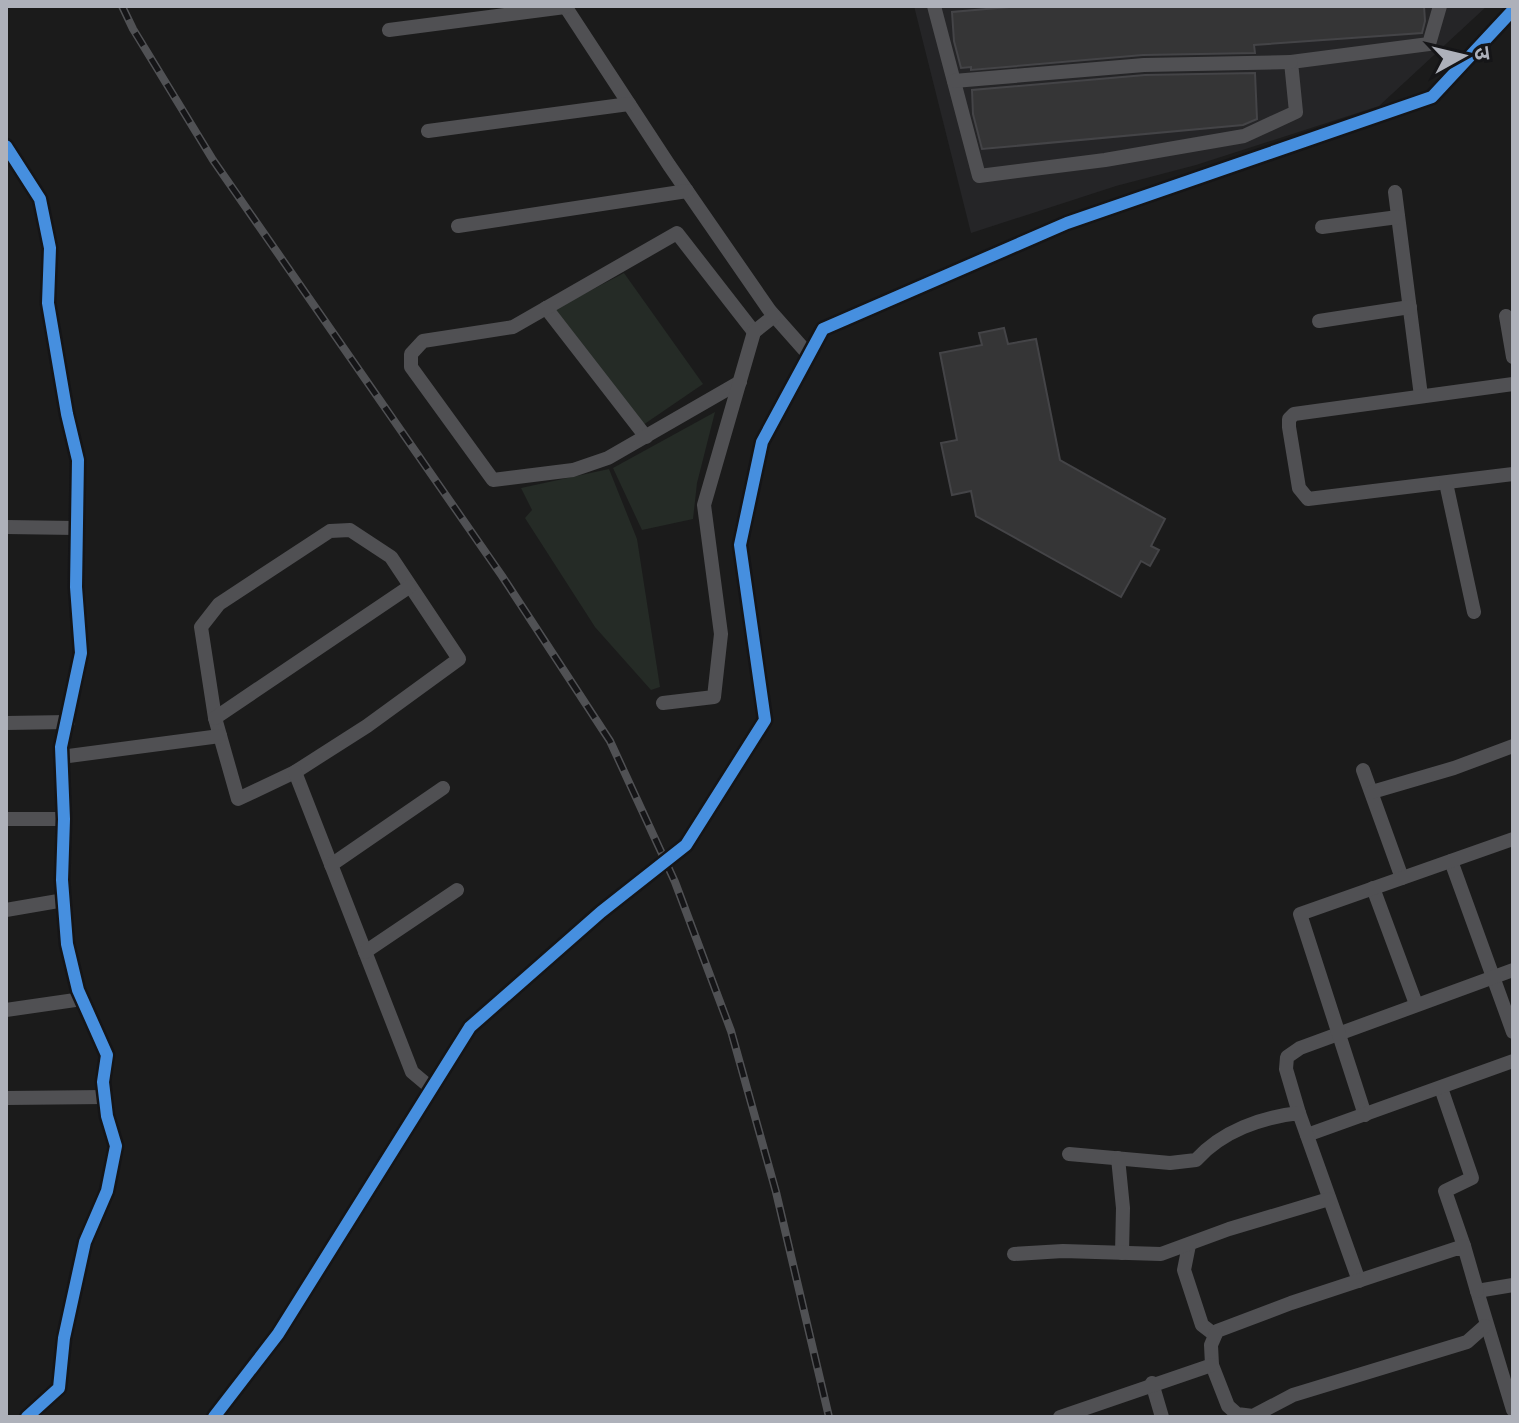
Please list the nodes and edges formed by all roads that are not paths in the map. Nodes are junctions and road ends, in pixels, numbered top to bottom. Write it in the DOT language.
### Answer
graph roads {
  1 [pos="565,6"];
  2 [pos="934,6"];
  3 [pos="1440,6"];
  4 [pos="1513,10"];
  5 [pos="389,30"];
  6 [pos="1291,62"];
  7 [pos="954,81"];
  8 [pos="629,104"];
  9 [pos="428,131"];
  10 [pos="6,146"];
  11 [pos="687,191"];
  12 [pos="1395,192"];
  13 [pos="1398,217"];
  14 [pos="458,226"];
  15 [pos="1322,227"];
  16 [pos="1410,307"];
  17 [pos="546,308"];
  18 [pos="774,316"];
  19 [pos="1506,316"];
  20 [pos="1319,321"];
  21 [pos="754,332"];
  22 [pos="809,355"];
  23 [pos="1513,357"];
  24 [pos="740,382"];
  25 [pos="1513,384"];
  26 [pos="1421,396"];
  27 [pos="646,437"];
  28 [pos="1513,474"];
  29 [pos="1446,483"];
  30 [pos="6,527"];
  31 [pos="76,528"];
  32 [pos="409,587"];
  33 [pos="1474,612"];
  34 [pos="663,703"];
  35 [pos="215,718"];
  36 [pos="68,722"];
  37 [pos="6,723"];
  38 [pos="220,736"];
  39 [pos="1513,746"];
  40 [pos="61,757"];
  41 [pos="1363,770"];
  42 [pos="295,772"];
  43 [pos="443,788"];
  44 [pos="1372,792"];
  45 [pos="6,819"];
  46 [pos="64,819"];
  47 [pos="1513,839"];
  48 [pos="1451,861"];
  49 [pos="331,865"];
  50 [pos="1402,878"];
  51 [pos="1373,888"];
  52 [pos="457,890"];
  53 [pos="64,900"];
  54 [pos="6,910"];
  55 [pos="365,952"];
  56 [pos="1513,970"];
  57 [pos="1493,977"];
  58 [pos="82,999"];
  59 [pos="1416,1004"];
  60 [pos="6,1010"];
  61 [pos="1513,1032"];
  62 [pos="1337,1034"];
  63 [pos="1513,1061"];
  64 [pos="431,1088"];
  65 [pos="1441,1088"];
  66 [pos="105,1097"];
  67 [pos="6,1098"];
  68 [pos="1299,1113"];
  69 [pos="1365,1115"];
  70 [pos="1307,1135"];
  71 [pos="1069,1154"];
  72 [pos="1118,1158"];
  73 [pos="1329,1199"];
  74 [pos="1189,1245"];
  75 [pos="1464,1246"];
  76 [pos="1122,1253"];
  77 [pos="1014,1254"];
  78 [pos="1359,1281"];
  79 [pos="1513,1285"];
  80 [pos="1477,1291"];
  81 [pos="1485,1326"];
  82 [pos="1215,1335"];
  83 [pos="1212,1365"];
  84 [pos="1152,1383"];
  85 [pos="1513,1410"];
  86 [pos="27,1417"];
  87 [pos="214,1417"];
  88 [pos="1060,1417"];
  89 [pos="1162,1417"];
  1 -- 5 [label="street"];
  1 -- 8 [label="street"];
  2 -- 7 [label="street"];
  3 -- 6 [label="street"];
  4 -- 22 [label="street"];
  6 -- 7 [label="street"];
  6 -- 7 [label="street"];
  8 -- 9 [label="street"];
  8 -- 11 [label="street"];
  10 -- 31 [label="street"];
  11 -- 14 [label="street"];
  11 -- 18 [label="street"];
  12 -- 13 [label="street"];
  13 -- 15 [label="street"];
  13 -- 16 [label="street"];
  16 -- 20 [label="street"];
  16 -- 26 [label="street"];
  17 -- 21 [label="street"];
  17 -- 27 [label="street"];
  17 -- 27 [label="street"];
  18 -- 21 [label="street"];
  18 -- 22 [label="street"];
  19 -- 23 [label="street"];
  21 -- 24 [label="street"];
  22 -- 64 [label="street"];
  24 -- 27 [label="street"];
  24 -- 34 [label="street"];
  25 -- 26 [label="street"];
  26 -- 29 [label="street"];
  28 -- 29 [label="street"];
  29 -- 33 [label="street"];
  30 -- 31 [label="street"];
  31 -- 36 [label="street"];
  32 -- 35 [label="street"];
  32 -- 35 [label="street"];
  32 -- 42 [label="street"];
  35 -- 38 [label="street"];
  36 -- 37 [label="street"];
  36 -- 40 [label="street"];
  38 -- 40 [label="street"];
  38 -- 42 [label="street"];
  39 -- 44 [label="street"];
  40 -- 46 [label="street"];
  41 -- 44 [label="street"];
  42 -- 49 [label="street"];
  43 -- 49 [label="street"];
  44 -- 50 [label="street"];
  45 -- 46 [label="street"];
  46 -- 53 [label="street"];
  47 -- 48 [label="street"];
  48 -- 50 [label="street"];
  48 -- 57 [label="street"];
  49 -- 55 [label="street"];
  50 -- 51 [label="street"];
  51 -- 59 [label="street"];
  51 -- 62 [label="street"];
  52 -- 55 [label="street"];
  53 -- 54 [label="street"];
  53 -- 58 [label="street"];
  55 -- 64 [label="street"];
  56 -- 57 [label="street"];
  57 -- 59 [label="street"];
  57 -- 61 [label="street"];
  58 -- 60 [label="street"];
  58 -- 66 [label="street"];
  59 -- 62 [label="street"];
  62 -- 68 [label="street"];
  62 -- 69 [label="street"];
  63 -- 65 [label="street"];
  64 -- 87 [label="street"];
  65 -- 69 [label="street"];
  65 -- 75 [label="street"];
  66 -- 67 [label="street"];
  66 -- 86 [label="street"];
  68 -- 70 [label="street"];
  68 -- 72 [label="street"];
  69 -- 70 [label="street"];
  70 -- 73 [label="street"];
  71 -- 72 [label="street"];
  72 -- 76 [label="street"];
  73 -- 74 [label="street"];
  73 -- 78 [label="street"];
  74 -- 76 [label="street"];
  74 -- 82 [label="street"];
  75 -- 78 [label="street"];
  75 -- 80 [label="street"];
  76 -- 77 [label="street"];
  78 -- 82 [label="street"];
  79 -- 80 [label="street"];
  80 -- 81 [label="street"];
  81 -- 83 [label="street"];
  81 -- 85 [label="street"];
  82 -- 83 [label="street"];
  83 -- 84 [label="street"];
  84 -- 88 [label="street"];
  84 -- 89 [label="street"];
}
